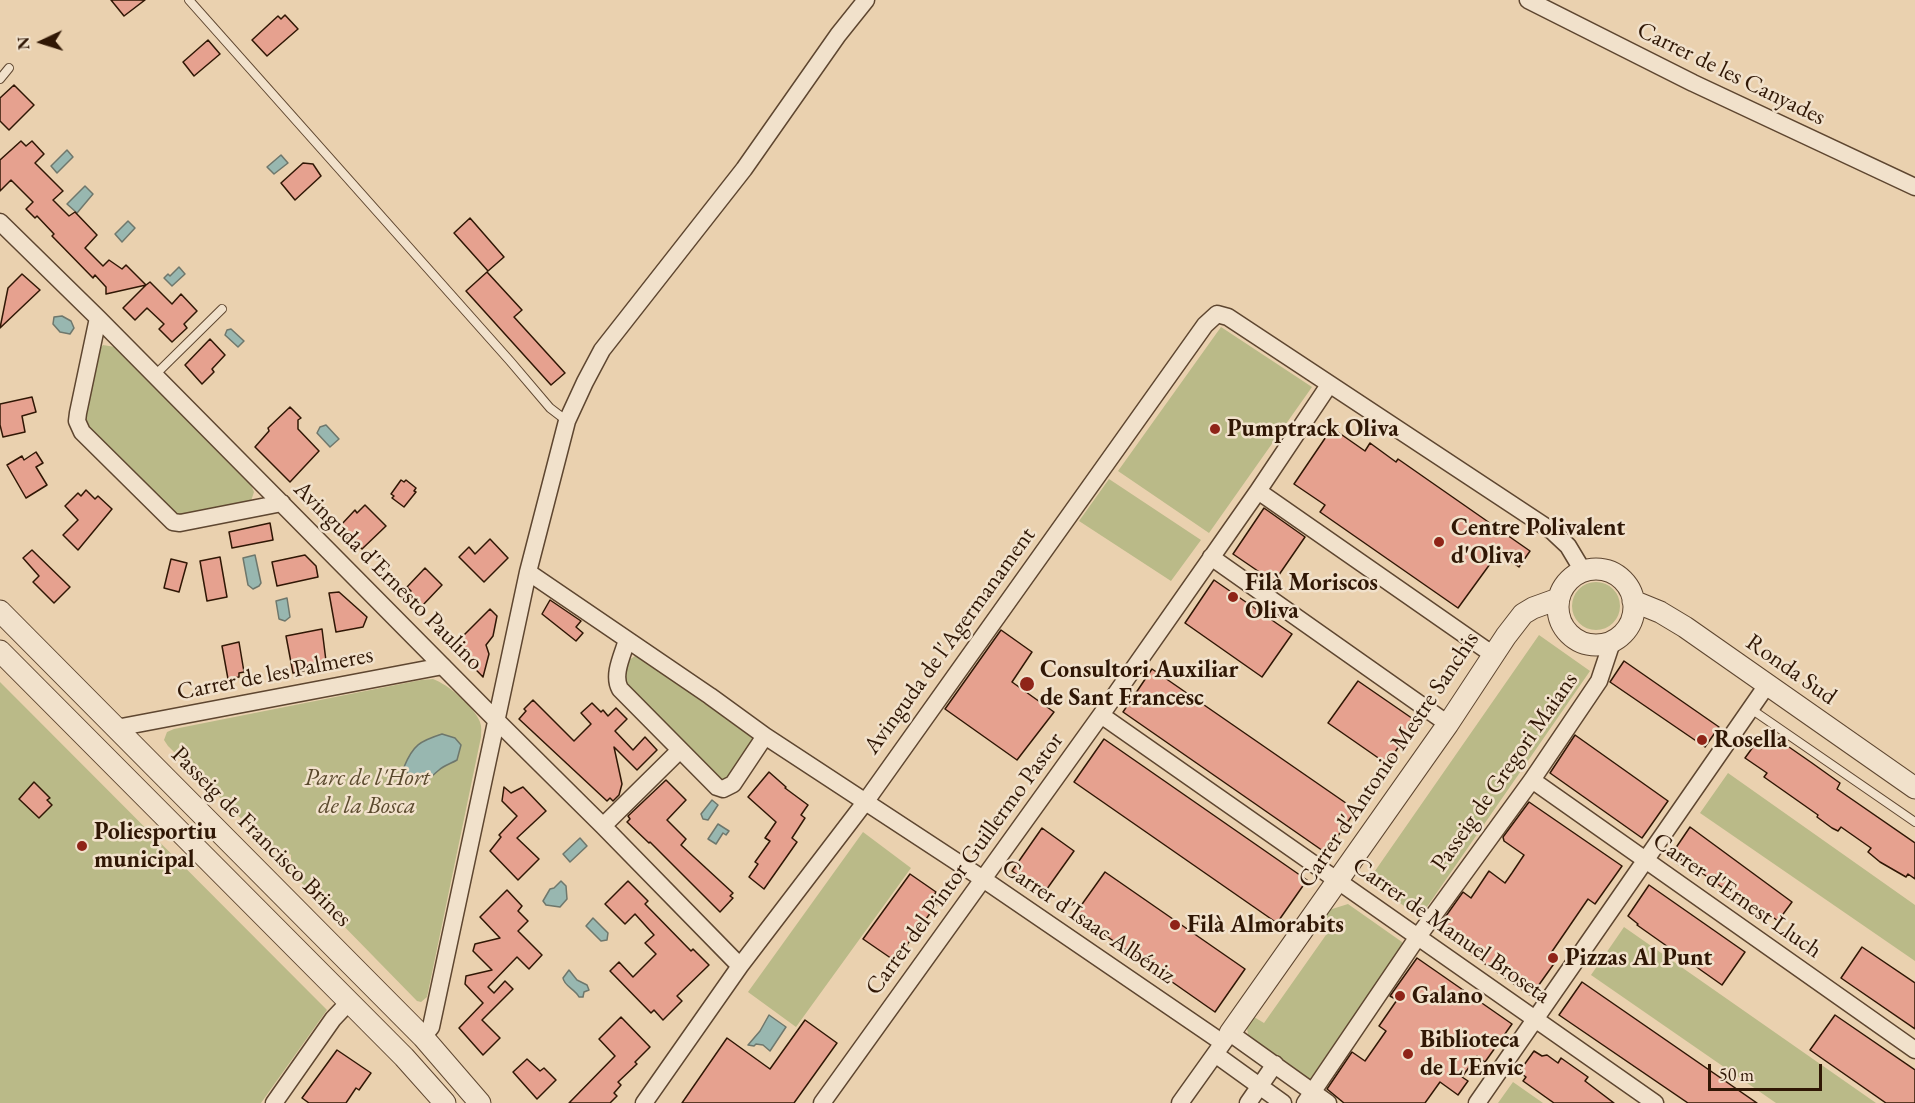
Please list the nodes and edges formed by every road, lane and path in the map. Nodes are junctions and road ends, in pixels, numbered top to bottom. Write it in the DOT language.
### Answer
graph roads {
  1 [pos="189,0"];
  2 [pos="866,0"];
  3 [pos="1528,0"];
  4 [pos="9,68"];
  5 [pos="0,79"];
  6 [pos="1915,187"];
  7 [pos="0,222"];
  8 [pos="222,309"];
  9 [pos="98,318"];
  10 [pos="154,375"];
  11 [pos="1329,385"];
  12 [pos="567,421"];
  13 [pos="1258,491"];
  14 [pos="282,503"];
  15 [pos="1211,557"];
  16 [pos="1583,571"];
  17 [pos="528,572"];
  18 [pos="1558,599"];
  19 [pos="1633,601"];
  20 [pos="0,611"];
  21 [pos="1561,622"];
  22 [pos="1516,623"];
  23 [pos="627,640"];
  24 [pos="1612,642"];
  25 [pos="0,651"];
  26 [pos="1492,654"];
  27 [pos="442,666"];
  28 [pos="1767,685"];
  29 [pos="1751,709"];
  30 [pos="1101,715"];
  31 [pos="495,720"];
  32 [pos="1448,724"];
  33 [pos="116,728"];
  34 [pos="765,736"];
  35 [pos="680,750"];
  36 [pos="1532,780"];
  37 [pos="1915,788"];
  38 [pos="866,801"];
  39 [pos="1915,822"];
  40 [pos="603,826"];
  41 [pos="1645,861"];
  42 [pos="983,879"];
  43 [pos="1338,881"];
  44 [pos="1418,938"];
  45 [pos="740,966"];
  46 [pos="349,1002"];
  47 [pos="1536,1020"];
  48 [pos="1222,1043"];
  49 [pos="431,1044"];
  50 [pos="1915,1050"];
  51 [pos="410,1064"];
  52 [pos="1275,1064"];
  53 [pos="1260,1087"];
  54 [pos="1308,1097"];
  55 [pos="274,1103"];
  56 [pos="445,1103"];
  57 [pos="480,1103"];
  58 [pos="644,1103"];
  59 [pos="822,1103"];
  60 [pos="1180,1103"];
  61 [pos="1248,1103"];
  62 [pos="1283,1103"];
  63 [pos="1328,1103"];
  64 [pos="1478,1103"];
  65 [pos="1655,1103"];
  1 -- 12 [label="lane"];
  2 -- 12 [label="street"];
  3 -- 6 [label="street, Carrer de les Canyades"];
  4 -- 5 [label="lane"];
  7 -- 9 [label="street, Avinguda d'Ernesto Paulino"];
  8 -- 10 [label="lane"];
  9 -- 10 [label="street, Avinguda d'Ernesto Paulino"];
  9 -- 14 [label="street"];
  10 -- 14 [label="street, Avinguda d'Ernesto Paulino"];
  11 -- 13 [label="street, Carrer del Pintor Guillermo Pastor"];
  11 -- 16 [label="street"];
  11 -- 38 [label="street, Avinguda de l'Agermanament"];
  12 -- 17 [label="street"];
  13 -- 15 [label="street, Carrer del Pintor Guillermo Pastor"];
  13 -- 26 [label="street"];
  14 -- 27 [label="street, Avinguda d'Ernesto Paulino"];
  15 -- 30 [label="street, Carrer del Pintor Guillermo Pastor"];
  15 -- 32 [label="street"];
  16 -- 18 [label="street"];
  16 -- 19 [label="street"];
  17 -- 23 [label="street, Carrer d'Isaac Albéniz"];
  17 -- 31 [label="street"];
  18 -- 21 [label="street"];
  18 -- 22 [label="street, Carrer d'Antonio Mestre Sanchis"];
  19 -- 24 [label="street"];
  19 -- 28 [label="street, Ronda Sud"];
  20 -- 33 [label="street, Passeig de Francisco Brines"];
  21 -- 22 [label="street, Carrer d'Antonio Mestre Sanchis"];
  21 -- 24 [label="street"];
  22 -- 26 [label="street, Carrer d'Antonio Mestre Sanchis"];
  23 -- 34 [label="street, Carrer d'Isaac Albéniz"];
  23 -- 35 [label="street"];
  24 -- 36 [label="street, Passeig de Gregori Maians"];
  25 -- 46 [label="street"];
  26 -- 32 [label="street, Carrer d'Antonio Mestre Sanchis"];
  27 -- 31 [label="street, Avinguda d'Ernesto Paulino"];
  27 -- 33 [label="street, Carrer de les Palmeres"];
  28 -- 29 [label="street"];
  28 -- 37 [label="street, Ronda Sud"];
  29 -- 39 [label="lane"];
  29 -- 41 [label="street"];
  30 -- 42 [label="street, Carrer del Pintor Guillermo Pastor"];
  30 -- 43 [label="street, Carrer de Manuel Broseta"];
  31 -- 40 [label="street, Avinguda d'Ernesto Paulino"];
  31 -- 49 [label="street"];
  32 -- 43 [label="street, Carrer d'Antonio Mestre Sanchis"];
  33 -- 49 [label="street, Passeig de Francisco Brines"];
  34 -- 35 [label="street"];
  34 -- 38 [label="street, Carrer d'Isaac Albéniz"];
  35 -- 40 [label="street"];
  36 -- 41 [label="street, Carrer d'Ernest Lluch"];
  36 -- 44 [label="street, Passeig de Gregori Maians"];
  38 -- 42 [label="street, Carrer d'Isaac Albéniz"];
  38 -- 45 [label="street, Avinguda de l'Agermanament"];
  40 -- 45 [label="street, Avinguda d'Ernesto Paulino"];
  41 -- 47 [label="street"];
  41 -- 50 [label="street, Carrer d'Ernest Lluch"];
  42 -- 48 [label="street, Carrer d'Isaac Albéniz"];
  42 -- 59 [label="street, Carrer del Pintor Guillermo Pastor"];
  43 -- 44 [label="street, Carrer de Manuel Broseta"];
  43 -- 48 [label="street, Carrer d'Antonio Mestre Sanchis"];
  44 -- 47 [label="street, Carrer de Manuel Broseta"];
  44 -- 54 [label="street, Passeig de Gregori Maians"];
  45 -- 58 [label="street, Avinguda de l'Agermanament"];
  46 -- 51 [label="street"];
  46 -- 55 [label="street"];
  47 -- 64 [label="street"];
  47 -- 65 [label="street, Carrer de Manuel Broseta"];
  48 -- 52 [label="street"];
  48 -- 53 [label="street, Carrer d'Isaac Albéniz"];
  48 -- 60 [label="street, Carrer d'Antonio Mestre Sanchis"];
  49 -- 51 [label="street"];
  49 -- 57 [label="street, Passeig de Francisco Brines"];
  51 -- 56 [label="street"];
  52 -- 53 [label="street"];
  52 -- 54 [label="street"];
  53 -- 61 [label="street"];
  53 -- 62 [label="street, Carrer d'Isaac Albéniz"];
  54 -- 63 [label="street"];
}
